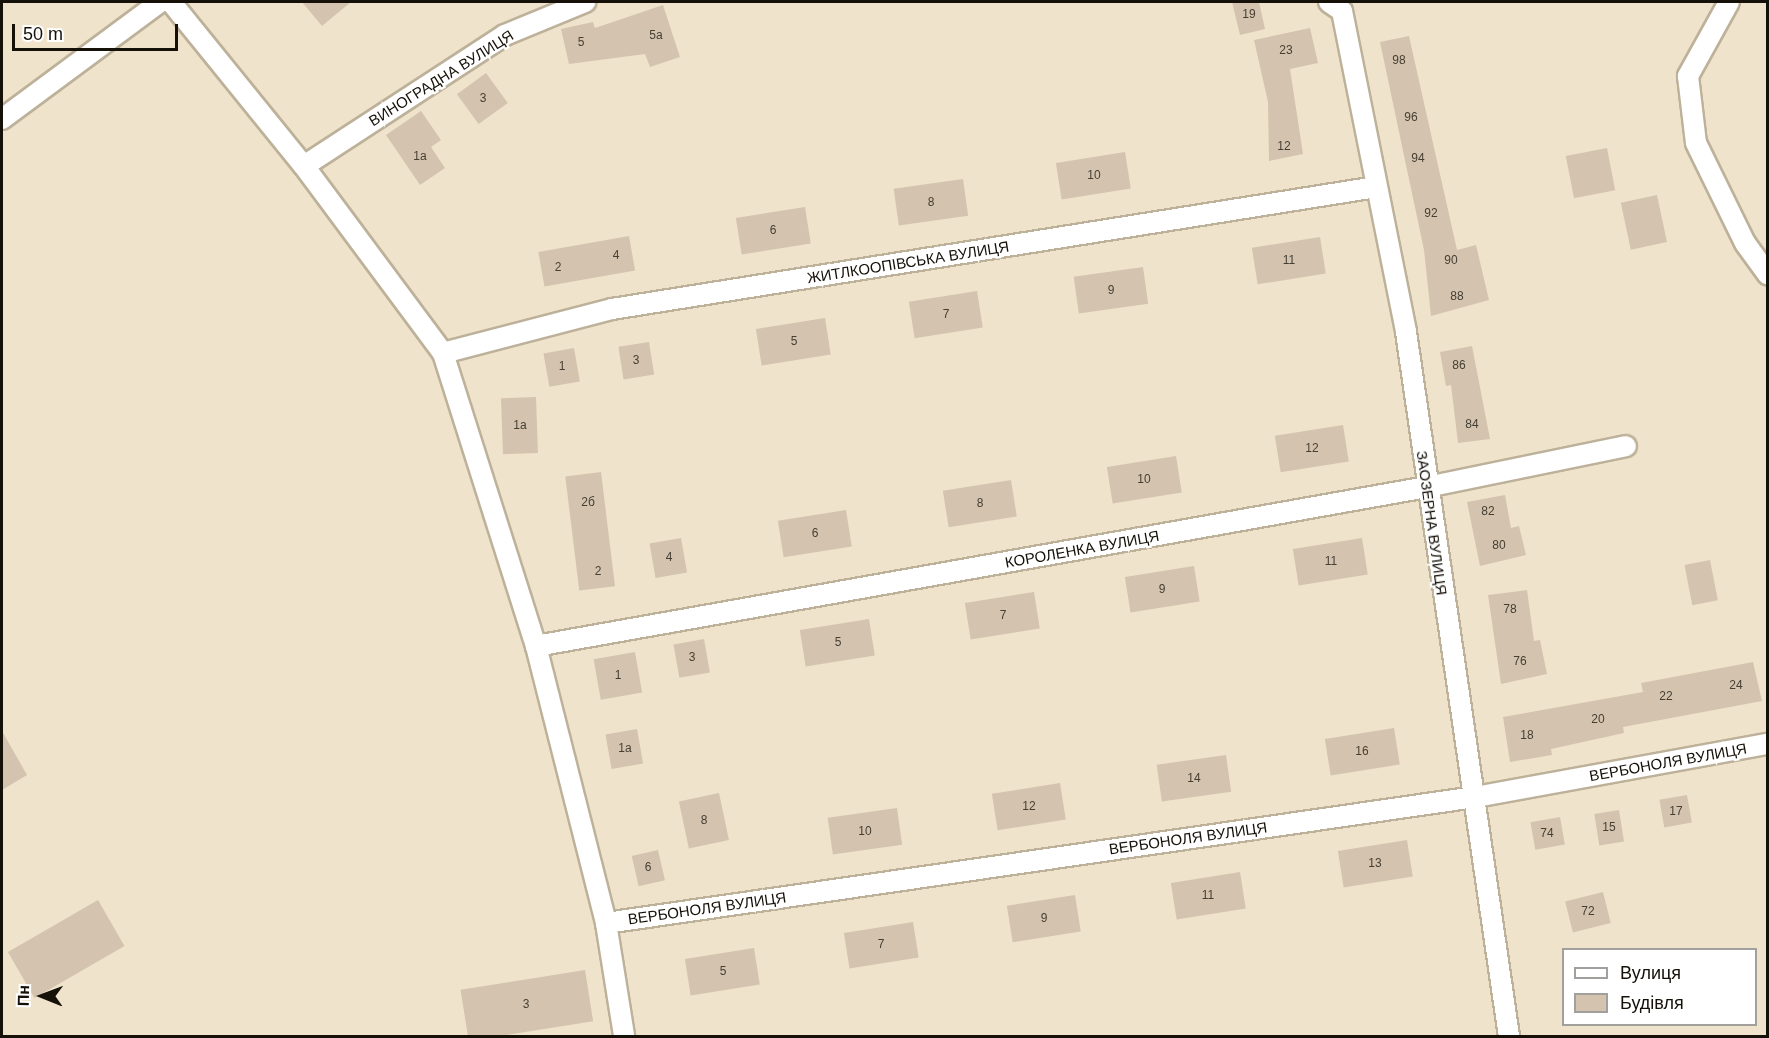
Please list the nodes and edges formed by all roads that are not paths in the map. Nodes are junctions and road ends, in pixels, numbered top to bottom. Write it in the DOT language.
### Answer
graph roads {
  1 [pos="160,2"];
  2 [pos="171,2"];
  3 [pos="585,2"];
  4 [pos="1730,2"];
  5 [pos="1336,6"];
  6 [pos="2,119"];
  7 [pos="304,166"];
  8 [pos="1376,188"];
  9 [pos="1767,275"];
  10 [pos="443,353"];
  11 [pos="1626,446"];
  12 [pos="1427,487"];
  13 [pos="536,646"];
  14 [pos="1767,744"];
  15 [pos="1474,797"];
  16 [pos="606,922"];
  17 [pos="624,1036"];
  18 [pos="1509,1036"];
  1 -- 6 [label="street"];
  2 -- 7 [label="street"];
  3 -- 7 [label="street, ВИНОГРАДНА ВУЛИЦЯ"];
  4 -- 9 [label="street"];
  5 -- 8 [label="street, ЗАОЗЕРНА ВУЛИЦЯ"];
  7 -- 10 [label="street"];
  8 -- 10 [label="street, ЖИТЛКООПІВСЬКА ВУЛИЦЯ"];
  8 -- 12 [label="street, ЗАОЗЕРНА ВУЛИЦЯ"];
  10 -- 13 [label="street"];
  11 -- 12 [label="street, КОРОЛЕНКА ВУЛИЦЯ"];
  12 -- 13 [label="street, КОРОЛЕНКА ВУЛИЦЯ"];
  12 -- 15 [label="street, ЗАОЗЕРНА ВУЛИЦЯ"];
  13 -- 16 [label="street"];
  14 -- 15 [label="street, ВЕРБОНОЛЯ ВУЛИЦЯ"];
  15 -- 16 [label="street, ВЕРБОНОЛЯ ВУЛИЦЯ"];
  15 -- 18 [label="street, ЗАОЗЕРНА ВУЛИЦЯ"];
  16 -- 17 [label="street"];
}
